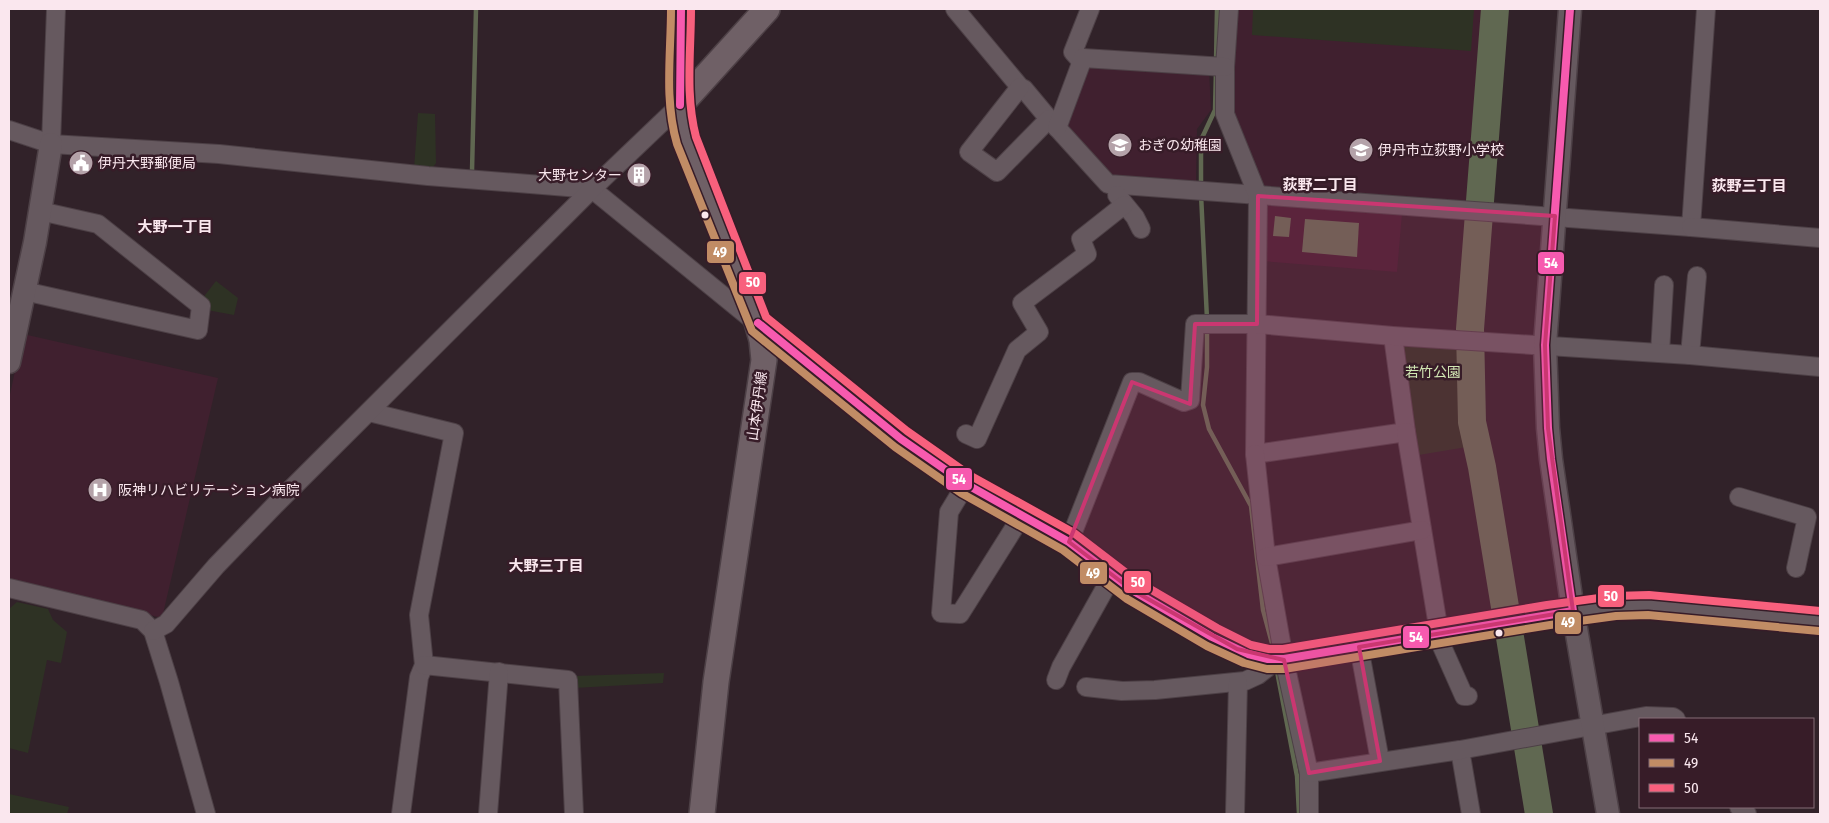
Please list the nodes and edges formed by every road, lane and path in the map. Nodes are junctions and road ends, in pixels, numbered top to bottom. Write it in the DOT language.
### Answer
graph roads {
  1 [pos="56,9"];
  2 [pos="681,9"];
  3 [pos="767,9"];
  4 [pos="954,9"];
  5 [pos="1090,9"];
  6 [pos="1230,9"];
  7 [pos="1570,9"];
  8 [pos="1706,9"];
  9 [pos="1081,61"];
  10 [pos="1225,67"];
  11 [pos="1020,87"];
  12 [pos="680,105"];
  13 [pos="1052,123"];
  14 [pos="9,130"];
  15 [pos="51,144"];
  16 [pos="1108,184"];
  17 [pos="592,189"];
  18 [pos="1258,196"];
  19 [pos="1124,204"];
  20 [pos="40,211"];
  21 [pos="1555,216"];
  22 [pos="1692,227"];
  23 [pos="1141,229"];
  24 [pos="1820,238"];
  25 [pos="1697,276"];
  26 [pos="1664,285"];
  27 [pos="24,291"];
  28 [pos="758,323"];
  29 [pos="1257,324"];
  30 [pos="1393,336"];
  31 [pos="1545,345"];
  32 [pos="1660,353"];
  33 [pos="1690,355"];
  34 [pos="9,362"];
  35 [pos="1820,367"];
  36 [pos="369,412"];
  37 [pos="1406,432"];
  38 [pos="966,434"];
  39 [pos="1256,454"];
  40 [pos="966,484"];
  41 [pos="1739,497"];
  42 [pos="1021,517"];
  43 [pos="1422,530"];
  44 [pos="1069,542"];
  45 [pos="1266,557"];
  46 [pos="1796,568"];
  47 [pos="1112,576"];
  48 [pos="9,588"];
  49 [pos="1573,611"];
  50 [pos="1820,620"];
  51 [pos="154,631"];
  52 [pos="1437,632"];
  53 [pos="1358,648"];
  54 [pos="1276,659"];
  55 [pos="424,666"];
  56 [pos="499,672"];
  57 [pos="1056,680"];
  58 [pos="1238,682"];
  59 [pos="1086,687"];
  60 [pos="1468,696"];
  61 [pos="1674,718"];
  62 [pos="1594,726"];
  63 [pos="1460,750"];
  64 [pos="1380,761"];
  65 [pos="1309,773"];
  66 [pos="206,814"];
  67 [pos="401,814"];
  68 [pos="488,814"];
  69 [pos="574,814"];
  70 [pos="702,814"];
  71 [pos="1235,814"];
  72 [pos="1309,814"];
  73 [pos="1471,814"];
  74 [pos="1608,814"];
  1 -- 15 [label="street"];
  2 -- 12 [label="main road, 山本伊丹線"];
  3 -- 12 [label="main road"];
  4 -- 11 [label="street"];
  5 -- 9 [label="street"];
  6 -- 10 [label="street"];
  7 -- 21 [label="street"];
  8 -- 22 [label="street"];
  9 -- 10 [label="street"];
  9 -- 13 [label="street"];
  10 -- 18 [label="street"];
  11 -- 13 [label="street"];
  11 -- 13 [label="street"];
  12 -- 17 [label="street"];
  12 -- 28 [label="main road, 山本伊丹線"];
  13 -- 16 [label="street"];
  14 -- 15 [label="street"];
  15 -- 17 [label="street"];
  15 -- 20 [label="street"];
  16 -- 18 [label="street"];
  16 -- 19 [label="street"];
  17 -- 28 [label="street"];
  17 -- 36 [label="street"];
  18 -- 21 [label="street"];
  18 -- 29 [label="street"];
  19 -- 23 [label="street"];
  19 -- 38 [label="street"];
  20 -- 27 [label="street"];
  20 -- 27 [label="street"];
  21 -- 22 [label="street"];
  21 -- 31 [label="street"];
  22 -- 24 [label="street"];
  25 -- 33 [label="street"];
  26 -- 32 [label="street"];
  27 -- 34 [label="street"];
  28 -- 40 [label="street"];
  28 -- 70 [label="main road, 山本伊丹線"];
  29 -- 30 [label="street"];
  29 -- 39 [label="street"];
  29 -- 44 [label="street"];
  30 -- 31 [label="street"];
  30 -- 37 [label="street"];
  31 -- 32 [label="street"];
  31 -- 49 [label="street"];
  32 -- 33 [label="street"];
  33 -- 35 [label="street"];
  36 -- 51 [label="street"];
  36 -- 55 [label="street"];
  37 -- 39 [label="street"];
  37 -- 43 [label="street"];
  39 -- 45 [label="street"];
  40 -- 42 [label="street"];
  40 -- 42 [label="street"];
  41 -- 46 [label="street"];
  42 -- 44 [label="street"];
  43 -- 45 [label="street"];
  43 -- 52 [label="street"];
  44 -- 47 [label="street"];
  45 -- 54 [label="street"];
  47 -- 54 [label="street"];
  47 -- 57 [label="street"];
  48 -- 51 [label="street"];
  49 -- 50 [label="street"];
  49 -- 52 [label="street"];
  49 -- 62 [label="street"];
  51 -- 66 [label="street"];
  52 -- 53 [label="street"];
  52 -- 60 [label="street"];
  53 -- 54 [label="street"];
  53 -- 64 [label="street"];
  54 -- 58 [label="street"];
  54 -- 65 [label="street"];
  55 -- 56 [label="street"];
  55 -- 67 [label="street"];
  56 -- 68 [label="street"];
  56 -- 69 [label="street"];
  58 -- 59 [label="street"];
  58 -- 71 [label="street"];
  61 -- 62 [label="street"];
  62 -- 63 [label="street"];
  62 -- 74 [label="street"];
  63 -- 64 [label="street"];
  63 -- 73 [label="street"];
  64 -- 65 [label="street"];
  65 -- 72 [label="street"];
}
